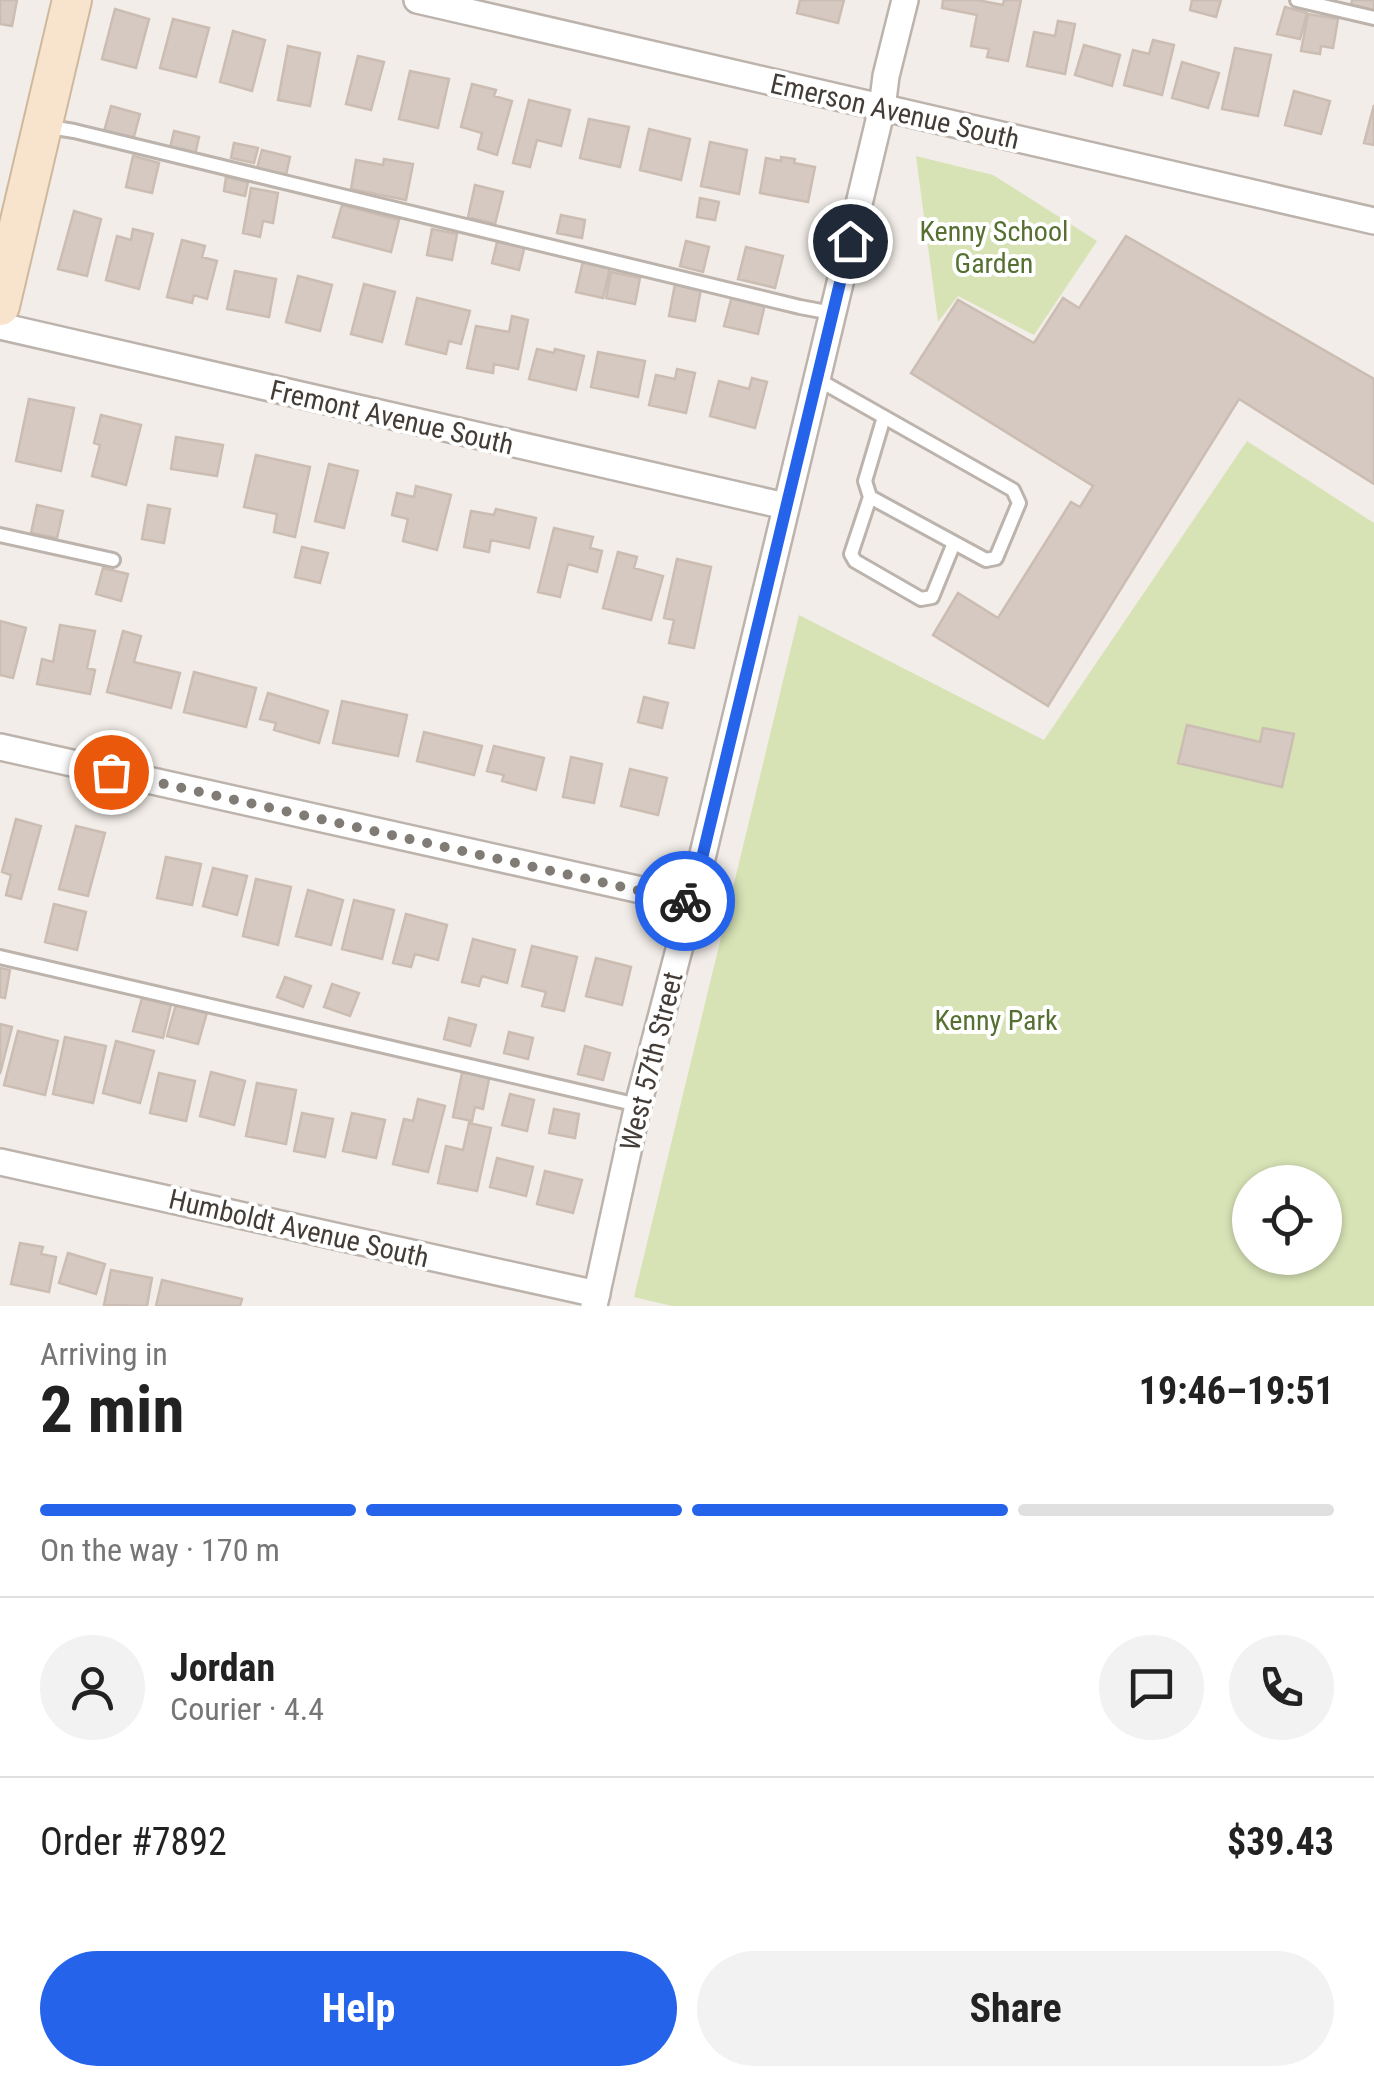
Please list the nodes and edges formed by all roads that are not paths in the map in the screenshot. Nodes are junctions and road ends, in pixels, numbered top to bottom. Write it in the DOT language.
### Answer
graph roads {
  1 [pos="72,0"];
  2 [pos="417,0"];
  3 [pos="905,0"];
  4 [pos="1298,0"];
  5 [pos="1374,18"];
  6 [pos="882,108"];
  7 [pos="42,126"];
  8 [pos="1374,221"];
  9 [pos="0,306"];
  10 [pos="832,313"];
  11 [pos="0,326"];
  12 [pos="817,379"];
  13 [pos="884,417"];
  14 [pos="870,497"];
  15 [pos="785,506"];
  16 [pos="0,535"];
  17 [pos="954,543"];
  18 [pos="113,560"];
  19 [pos="0,747"];
  20 [pos="691,904"];
  21 [pos="0,956"];
  22 [pos="638,1105"];
  23 [pos="0,1162"];
  24 [pos="596,1300"];
  1 -- 7 [label="street"];
  2 -- 6 [label="street, Emerson Avenue South"];
  3 -- 6 [label="street, West 57th Street"];
  4 -- 5 [label="lane"];
  6 -- 8 [label="street, Emerson Avenue South"];
  6 -- 10 [label="street, West 57th Street"];
  7 -- 9 [label="street"];
  7 -- 10 [label="lane"];
  10 -- 12 [label="street, West 57th Street"];
  11 -- 15 [label="street, Fremont Avenue South"];
  12 -- 13 [label="lane"];
  12 -- 15 [label="street, West 57th Street"];
  13 -- 14 [label="lane"];
  13 -- 17 [label="lane"];
  14 -- 17 [label="lane"];
  14 -- 17 [label="lane"];
  15 -- 20 [label="street, West 57th Street"];
  16 -- 18 [label="lane"];
  19 -- 20 [label="street"];
  20 -- 22 [label="street, West 57th Street"];
  21 -- 22 [label="lane"];
  22 -- 24 [label="street, West 57th Street"];
  23 -- 24 [label="street, Humboldt Avenue South"];
}
